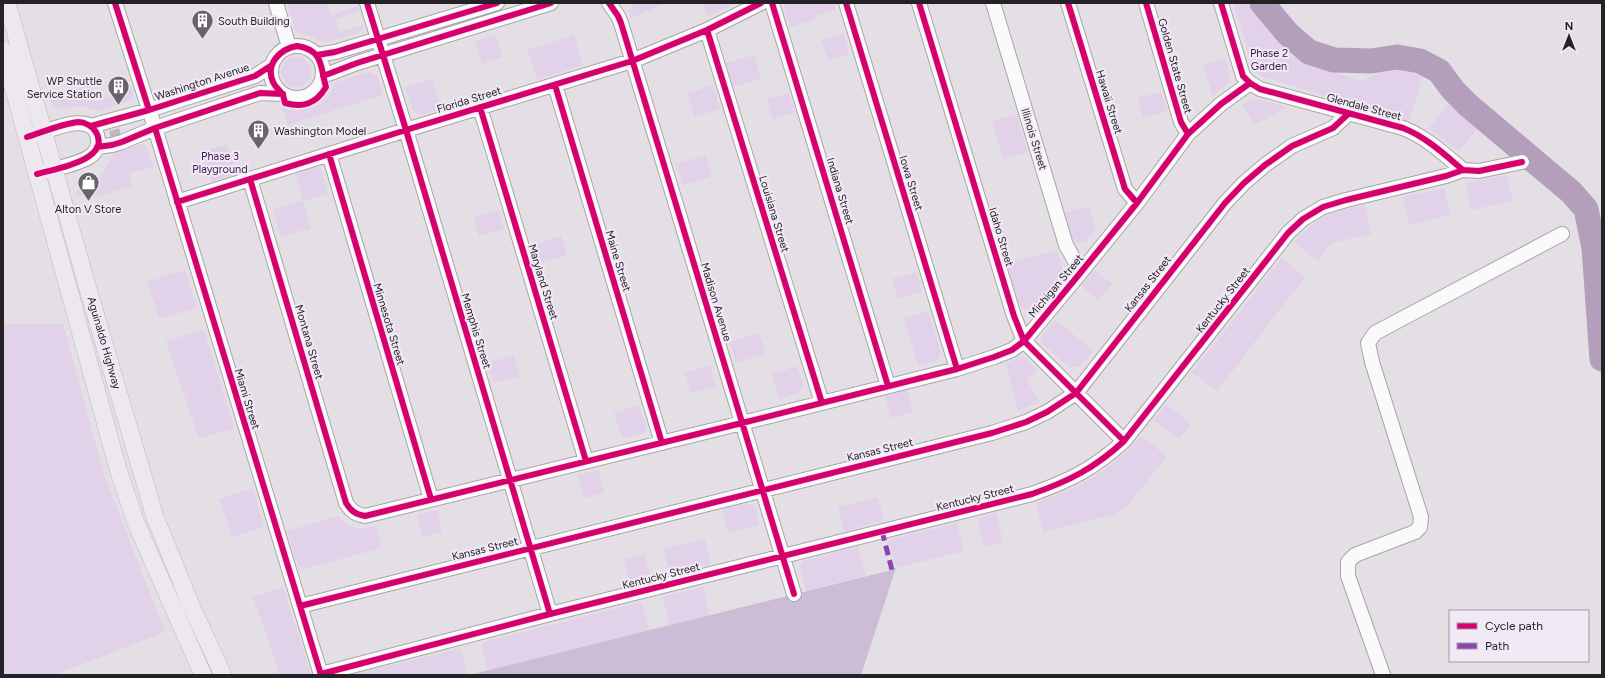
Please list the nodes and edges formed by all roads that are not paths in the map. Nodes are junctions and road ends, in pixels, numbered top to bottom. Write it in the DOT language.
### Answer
graph roads {
  1 [pos="7,3"];
  2 [pos="115,3"];
  3 [pos="276,3"];
  4 [pos="367,3"];
  5 [pos="497,3"];
  6 [pos="551,3"];
  7 [pos="609,3"];
  8 [pos="760,3"];
  9 [pos="772,3"];
  10 [pos="846,3"];
  11 [pos="919,3"];
  12 [pos="993,3"];
  13 [pos="1068,3"];
  14 [pos="1146,3"];
  15 [pos="1221,3"];
  16 [pos="618,9"];
  17 [pos="707,30"];
  18 [pos="378,39"];
  19 [pos="289,47"];
  20 [pos="3,50"];
  21 [pos="317,55"];
  22 [pos="382,55"];
  23 [pos="632,61"];
  24 [pos="272,65"];
  25 [pos="323,76"];
  26 [pos="1250,83"];
  27 [pos="555,84"];
  28 [pos="283,94"];
  29 [pos="480,107"];
  30 [pos="149,110"];
  31 [pos="1348,114"];
  32 [pos="91,126"];
  33 [pos="155,128"];
  34 [pos="406,130"];
  35 [pos="44,132"];
  36 [pos="1188,134"];
  37 [pos="27,137"];
  38 [pos="97,147"];
  39 [pos="329,154"];
  40 [pos="1522,162"];
  41 [pos="54,168"];
  42 [pos="1463,170"];
  43 [pos="37,174"];
  44 [pos="250,179"];
  45 [pos="177,202"];
  46 [pos="1137,203"];
  47 [pos="1562,234"];
  48 [pos="1081,272"];
  49 [pos="1024,341"];
  50 [pos="957,369"];
  51 [pos="888,386"];
  52 [pos="1076,393"];
  53 [pos="822,403"];
  54 [pos="742,423"];
  55 [pos="1124,441"];
  56 [pos="662,443"];
  57 [pos="586,461"];
  58 [pos="510,480"];
  59 [pos="763,490"];
  60 [pos="431,499"];
  61 [pos="350,511"];
  62 [pos="530,548"];
  63 [pos="783,556"];
  64 [pos="794,594"];
  65 [pos="300,606"];
  66 [pos="550,614"];
  67 [pos="222,672"];
  68 [pos="203,675"];
  69 [pos="321,675"];
  70 [pos="1383,675"];
  1 -- 35 [label="main road, Aguinaldo Highway"];
  2 -- 30 [label="street, Miami Street"];
  3 -- 19 [label="street"];
  4 -- 18 [label="street, Memphis Street"];
  5 -- 18 [label="street"];
  6 -- 22 [label="street"];
  7 -- 16 [label="street, Madison Avenue"];
  8 -- 17 [label="street, Florida Street"];
  9 -- 51 [label="street, Indiana Street"];
  10 -- 50 [label="street, Iowa Street"];
  11 -- 49 [label="street, Idaho Street"];
  12 -- 48 [label="street, Illinois Street"];
  13 -- 46 [label="street, Hawaii Street"];
  14 -- 36 [label="street, Golden State Street"];
  15 -- 26 [label="street"];
  16 -- 23 [label="street, Madison Avenue"];
  17 -- 23 [label="street, Florida Street"];
  17 -- 53 [label="street, Louisiana Street"];
  18 -- 21 [label="street"];
  18 -- 22 [label="street, Memphis Street"];
  19 -- 21 [label="street"];
  19 -- 24 [label="street"];
  20 -- 37 [label="main road, Aguinaldo Highway"];
  21 -- 25 [label="street"];
  22 -- 25 [label="street"];
  22 -- 34 [label="street, Memphis Street"];
  23 -- 27 [label="street, Florida Street"];
  23 -- 54 [label="street, Madison Avenue"];
  24 -- 28 [label="street"];
  24 -- 30 [label="street, Washington Avenue"];
  25 -- 28 [label="street"];
  26 -- 31 [label="street, Glendale Street"];
  26 -- 36 [label="street, Michigan Street"];
  27 -- 29 [label="street, Florida Street"];
  27 -- 56 [label="street, Maine Street"];
  28 -- 33 [label="street"];
  29 -- 34 [label="street, Florida Street"];
  29 -- 57 [label="street, Maryland Street"];
  30 -- 32 [label="street, Washington Avenue"];
  30 -- 33 [label="street, Miami Street"];
  31 -- 42 [label="street, Glendale Street"];
  31 -- 52 [label="street, Kansas Street"];
  32 -- 35 [label="street, Washington Avenue"];
  32 -- 38 [label="street"];
  33 -- 38 [label="street"];
  33 -- 38 [label="street"];
  33 -- 45 [label="street, Miami Street"];
  34 -- 39 [label="street, Florida Street"];
  34 -- 58 [label="street, Memphis Street"];
  35 -- 37 [label="street, Washington Avenue"];
  35 -- 41 [label="main road, Aguinaldo Highway"];
  36 -- 46 [label="street, Michigan Street"];
  37 -- 43 [label="main road, Aguinaldo Highway"];
  38 -- 41 [label="street"];
  39 -- 44 [label="street, Florida Street"];
  39 -- 60 [label="street, Minnesota Street"];
  40 -- 42 [label="street, Kentucky Street"];
  41 -- 43 [label="street"];
  41 -- 67 [label="main road, Aguinaldo Highway"];
  42 -- 55 [label="street, Kentucky Street"];
  43 -- 68 [label="main road, Aguinaldo Highway"];
  44 -- 45 [label="street, Florida Street"];
  44 -- 61 [label="street, Montana Street"];
  45 -- 65 [label="street, Miami Street"];
  46 -- 48 [label="street, Michigan Street"];
  47 -- 70 [label="street"];
  48 -- 49 [label="street, Michigan Street"];
  49 -- 50 [label="street, Michigan Street"];
  49 -- 52 [label="street, Idaho Street"];
  50 -- 51 [label="street, Michigan Street"];
  51 -- 53 [label="street, Michigan Street"];
  52 -- 55 [label="street, Idaho Street"];
  52 -- 59 [label="street, Kansas Street"];
  53 -- 54 [label="street, Michigan Street"];
  54 -- 56 [label="street, Michigan Street"];
  54 -- 59 [label="street, Madison Avenue"];
  55 -- 63 [label="street, Kentucky Street"];
  56 -- 57 [label="street, Michigan Street"];
  57 -- 58 [label="street, Michigan Street"];
  58 -- 60 [label="street, Michigan Street"];
  58 -- 62 [label="street, Memphis Street"];
  59 -- 62 [label="street, Kansas Street"];
  59 -- 63 [label="street, Madison Avenue"];
  60 -- 61 [label="street, Michigan Street"];
  62 -- 65 [label="street, Kansas Street"];
  62 -- 66 [label="street, Memphis Street"];
  63 -- 64 [label="street, Madison Avenue"];
  63 -- 66 [label="street, Kentucky Street"];
  65 -- 69 [label="street, Miami Street"];
  66 -- 69 [label="street, Kentucky Street"];
  67 -- 68 [label="main road"];
}
